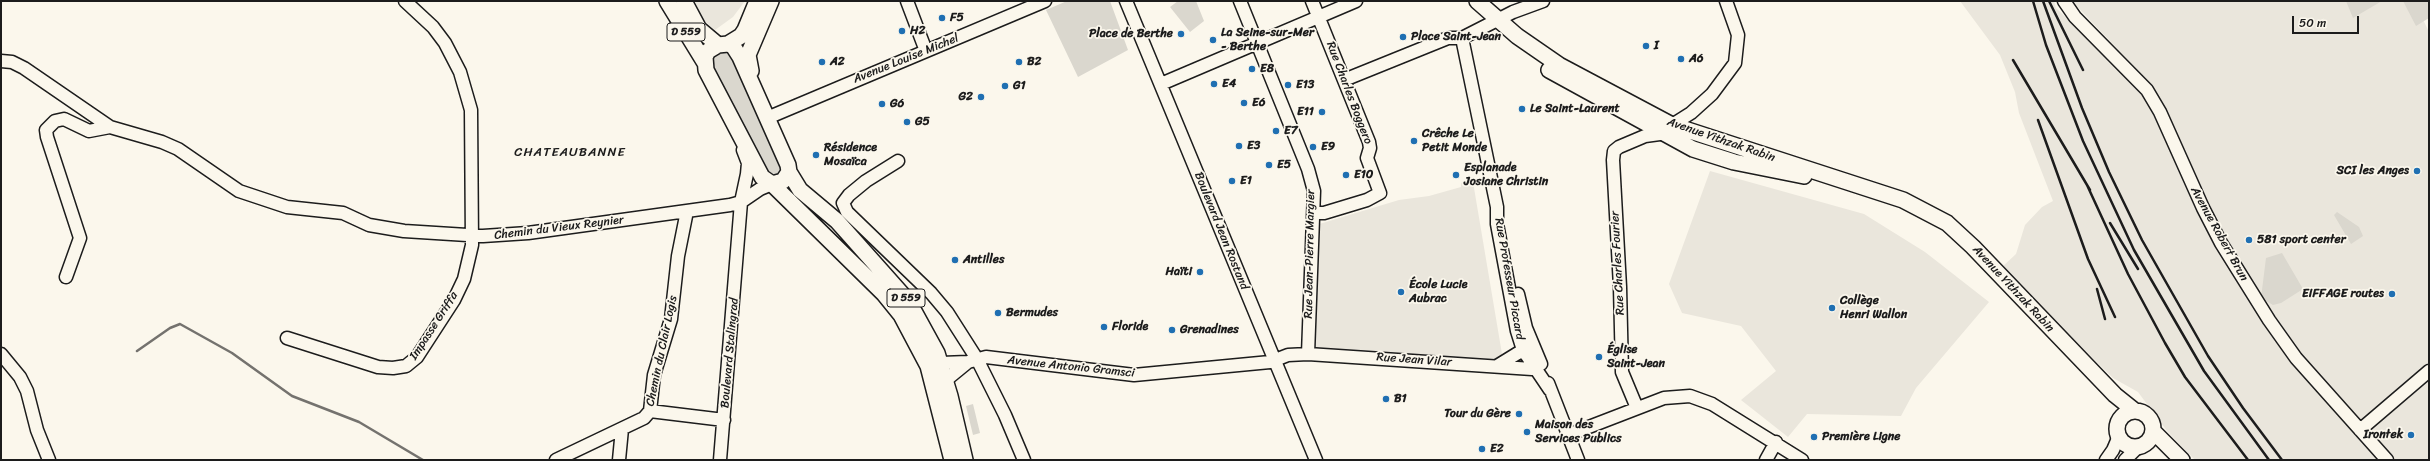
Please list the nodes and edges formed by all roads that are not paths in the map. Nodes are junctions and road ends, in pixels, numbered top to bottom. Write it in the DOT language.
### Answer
graph roads {
  1 [pos="405,1"];
  2 [pos="667,1"];
  3 [pos="684,1"];
  4 [pos="757,1"];
  5 [pos="771,1"];
  6 [pos="906,1"];
  7 [pos="1045,1"];
  8 [pos="1126,1"];
  9 [pos="1240,1"];
  10 [pos="1312,1"];
  11 [pos="1356,1"];
  12 [pos="1465,1"];
  13 [pos="1477,1"];
  14 [pos="1543,1"];
  15 [pos="1726,1"];
  16 [pos="2064,1"];
  17 [pos="1319,17"];
  18 [pos="1494,22"];
  19 [pos="1462,38"];
  20 [pos="1256,42"];
  21 [pos="723,44"];
  22 [pos="926,51"];
  23 [pos="1,62"];
  24 [pos="705,63"];
  25 [pos="1344,80"];
  26 [pos="1161,84"];
  27 [pos="757,95"];
  28 [pos="767,118"];
  29 [pos="733,122"];
  30 [pos="1645,122"];
  31 [pos="110,127"];
  32 [pos="1673,131"];
  33 [pos="898,161"];
  34 [pos="789,172"];
  35 [pos="1831,178"];
  36 [pos="772,184"];
  37 [pos="754,193"];
  38 [pos="741,202"];
  39 [pos="1497,207"];
  40 [pos="687,211"];
  41 [pos="1314,213"];
  42 [pos="472,235"];
  43 [pos="738,246"];
  44 [pos="66,276"];
  45 [pos="287,338"];
  46 [pos="1522,350"];
  47 [pos="1,354"];
  48 [pos="1308,354"];
  49 [pos="1292,355"];
  50 [pos="1272,360"];
  51 [pos="1537,360"];
  52 [pos="973,361"];
  53 [pos="941,364"];
  54 [pos="1496,367"];
  55 [pos="2429,370"];
  56 [pos="946,380"];
  57 [pos="2115,395"];
  58 [pos="1637,408"];
  59 [pos="650,411"];
  60 [pos="2135,411"];
  61 [pos="2120,418"];
  62 [pos="724,420"];
  63 [pos="622,429"];
  64 [pos="2360,430"];
  65 [pos="2153,431"];
  66 [pos="1568,435"];
  67 [pos="2119,436"];
  68 [pos="1776,442"];
  69 [pos="2142,445"];
  70 [pos="2170,451"];
  71 [pos="49,460"];
  72 [pos="556,460"];
  73 [pos="619,460"];
  74 [pos="720,460"];
  75 [pos="952,460"];
  76 [pos="965,460"];
  77 [pos="1024,460"];
  78 [pos="1316,460"];
  79 [pos="1578,460"];
  80 [pos="1766,460"];
  81 [pos="1802,460"];
  82 [pos="2106,460"];
  83 [pos="2125,460"];
  84 [pos="2182,460"];
  85 [pos="2387,460"];
  1 -- 42 [label="street"];
  2 -- 24 [label="main road, D 559"];
  3 -- 21 [label="main road, D 559"];
  4 -- 21 [label="main road"];
  5 -- 27 [label="main road"];
  6 -- 22 [label="street"];
  7 -- 22 [label="street, Avenue Louise Michel"];
  8 -- 26 [label="street, Boulevard Jean Rostand"];
  9 -- 20 [label="street, Rue Jean-Pierre Margier"];
  10 -- 17 [label="street, Rue Charles Boggero"];
  11 -- 17 [label="street"];
  12 -- 18 [label="main road, Avenue Yithzak Rabin"];
  13 -- 18 [label="main road, Avenue Yithzak Rabin"];
  14 -- 18 [label="street"];
  15 -- 32 [label="street"];
  16 -- 64 [label="street, Avenue Robert Brun"];
  17 -- 20 [label="street"];
  17 -- 25 [label="street, Rue Charles Boggero"];
  18 -- 19 [label="street"];
  18 -- 30 [label="main road, Avenue Yithzak Rabin"];
  18 -- 30 [label="main road, Avenue Yithzak Rabin"];
  19 -- 25 [label="street"];
  19 -- 39 [label="street, Rue Professeur Piccard"];
  20 -- 26 [label="street"];
  20 -- 41 [label="street, Rue Jean-Pierre Margier"];
  21 -- 24 [label="main road"];
  21 -- 27 [label="main road"];
  22 -- 28 [label="street, Avenue Louise Michel"];
  23 -- 31 [label="street"];
  24 -- 29 [label="main road"];
  25 -- 41 [label="street, Rue Charles Boggero"];
  26 -- 50 [label="street, Boulevard Jean Rostand"];
  27 -- 28 [label="main road"];
  28 -- 34 [label="main road"];
  29 -- 36 [label="main road"];
  29 -- 38 [label="street, Boulevard Stalingrad"];
  30 -- 32 [label="main road, Avenue Yithzak Rabin"];
  30 -- 32 [label="street, Rue Charles Fourier"];
  30 -- 58 [label="street, Rue Charles Fourier"];
  31 -- 42 [label="street, Chemin du Vieux Reynier"];
  31 -- 44 [label="street"];
  32 -- 35 [label="main road, Avenue Yithzak Rabin"];
  32 -- 35 [label="main road, Avenue Yithzak Rabin"];
  33 -- 52 [label="street"];
  34 -- 36 [label="main road"];
  34 -- 53 [label="main road, D 559"];
  35 -- 57 [label="main road, Avenue Yithzak Rabin"];
  36 -- 37 [label="street"];
  36 -- 75 [label="main road, D 559"];
  37 -- 38 [label="street, Chemin du Vieux Reynier"];
  37 -- 43 [label="street, Boulevard Stalingrad"];
  38 -- 40 [label="street, Chemin du Vieux Reynier"];
  38 -- 43 [label="street, Boulevard Stalingrad"];
  39 -- 46 [label="street, Rue Professeur Piccard"];
  39 -- 51 [label="street, Rue Professeur Piccard"];
  40 -- 42 [label="street, Chemin du Vieux Reynier"];
  40 -- 59 [label="street, Chemin du Clair Logis"];
  41 -- 48 [label="street, Rue Jean-Pierre Margier"];
  42 -- 45 [label="street, Impasse Griffa"];
  43 -- 62 [label="street, Boulevard Stalingrad"];
  46 -- 51 [label="street"];
  46 -- 54 [label="street"];
  47 -- 71 [label="street"];
  48 -- 49 [label="street, Rue Jean Vilar"];
  48 -- 54 [label="street, Rue Jean Vilar"];
  49 -- 50 [label="street, Avenue Antonio Gramsci"];
  50 -- 52 [label="street, Avenue Antonio Gramsci"];
  50 -- 78 [label="street, Boulevard Jean Rostand"];
  51 -- 54 [label="street, Rue Jean Vilar"];
  51 -- 66 [label="street"];
  52 -- 53 [label="street, Avenue Antonio Gramsci"];
  52 -- 56 [label="street"];
  52 -- 77 [label="street"];
  53 -- 56 [label="main road, D 559"];
  55 -- 64 [label="street"];
  56 -- 76 [label="main road, D 559"];
  57 -- 60 [label="main road, Avenue Yithzak Rabin"];
  57 -- 61 [label="main road"];
  58 -- 66 [label="street"];
  58 -- 68 [label="street"];
  59 -- 62 [label="street"];
  59 -- 63 [label="street, Chemin du Clair Logis"];
  60 -- 61 [label="main road"];
  60 -- 65 [label="main road"];
  61 -- 67 [label="main road"];
  62 -- 74 [label="street, Boulevard Stalingrad"];
  63 -- 72 [label="street, Chemin du Clair Logis"];
  63 -- 73 [label="street"];
  64 -- 85 [label="street, Avenue Robert Brun"];
  65 -- 69 [label="main road"];
  65 -- 70 [label="main road"];
  66 -- 79 [label="street"];
  67 -- 69 [label="main road"];
  67 -- 82 [label="street"];
  68 -- 80 [label="street"];
  68 -- 81 [label="street"];
  69 -- 70 [label="main road"];
  69 -- 83 [label="street"];
  70 -- 84 [label="main road"];
}
